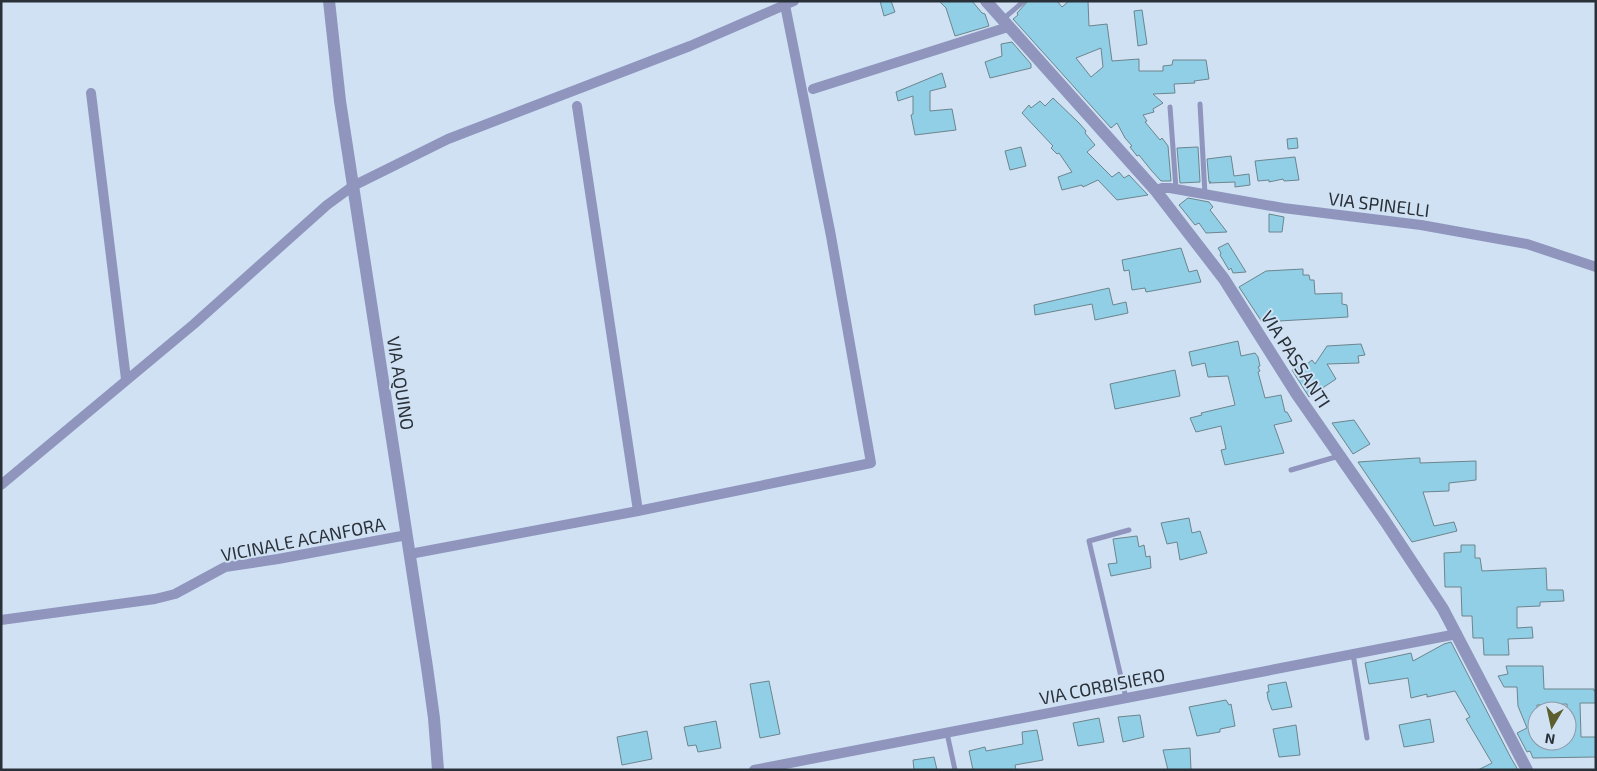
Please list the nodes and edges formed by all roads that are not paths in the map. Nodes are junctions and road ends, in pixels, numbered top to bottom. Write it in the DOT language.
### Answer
graph roads {
  1 [pos="329,1"];
  2 [pos="986,1"];
  3 [pos="1024,1"];
  4 [pos="790,3"];
  5 [pos="1005,24"];
  6 [pos="813,89"];
  7 [pos="91,92"];
  8 [pos="1200,104"];
  9 [pos="576,106"];
  10 [pos="1170,107"];
  11 [pos="353,186"];
  12 [pos="1176,189"];
  13 [pos="1156,191"];
  14 [pos="1205,194"];
  15 [pos="1596,267"];
  16 [pos="126,380"];
  17 [pos="1340,456"];
  18 [pos="1291,470"];
  19 [pos="1,485"];
  20 [pos="638,511"];
  21 [pos="1129,530"];
  22 [pos="408,535"];
  23 [pos="410,554"];
  24 [pos="1,620"];
  25 [pos="1457,634"];
  26 [pos="1353,654"];
  27 [pos="1126,698"];
  28 [pos="947,732"];
  29 [pos="1367,738"];
  30 [pos="438,770"];
  31 [pos="754,770"];
  32 [pos="956,770"];
  33 [pos="1527,770"];
  1 -- 11 [label="street, VIA AQUINO"];
  2 -- 5 [label="street, VIA PASSANTI"];
  3 -- 5 [label="lane"];
  4 -- 11 [label="street"];
  4 -- 20 [label="street"];
  5 -- 6 [label="street"];
  5 -- 13 [label="street, VIA PASSANTI"];
  7 -- 16 [label="street"];
  8 -- 14 [label="lane"];
  9 -- 20 [label="street"];
  10 -- 12 [label="lane"];
  11 -- 16 [label="street"];
  11 -- 22 [label="street, VIA AQUINO"];
  12 -- 13 [label="street, VIA SPINELLI"];
  12 -- 14 [label="street, VIA SPINELLI"];
  13 -- 17 [label="street, VIA PASSANTI"];
  14 -- 15 [label="street, VIA SPINELLI"];
  16 -- 19 [label="street"];
  17 -- 18 [label="lane"];
  17 -- 25 [label="street, VIA PASSANTI"];
  20 -- 23 [label="street"];
  21 -- 27 [label="lane"];
  22 -- 23 [label="street, VIA AQUINO"];
  22 -- 24 [label="street, VICINALE ACANFORA"];
  23 -- 30 [label="street, VIA AQUINO"];
  25 -- 26 [label="street, VIA CORBISIERO"];
  25 -- 33 [label="street, VIA PASSANTI"];
  26 -- 27 [label="street, VIA CORBISIERO"];
  26 -- 29 [label="lane"];
  27 -- 28 [label="street, VIA CORBISIERO"];
  28 -- 31 [label="street, VIA CORBISIERO"];
  28 -- 32 [label="lane"];
}
